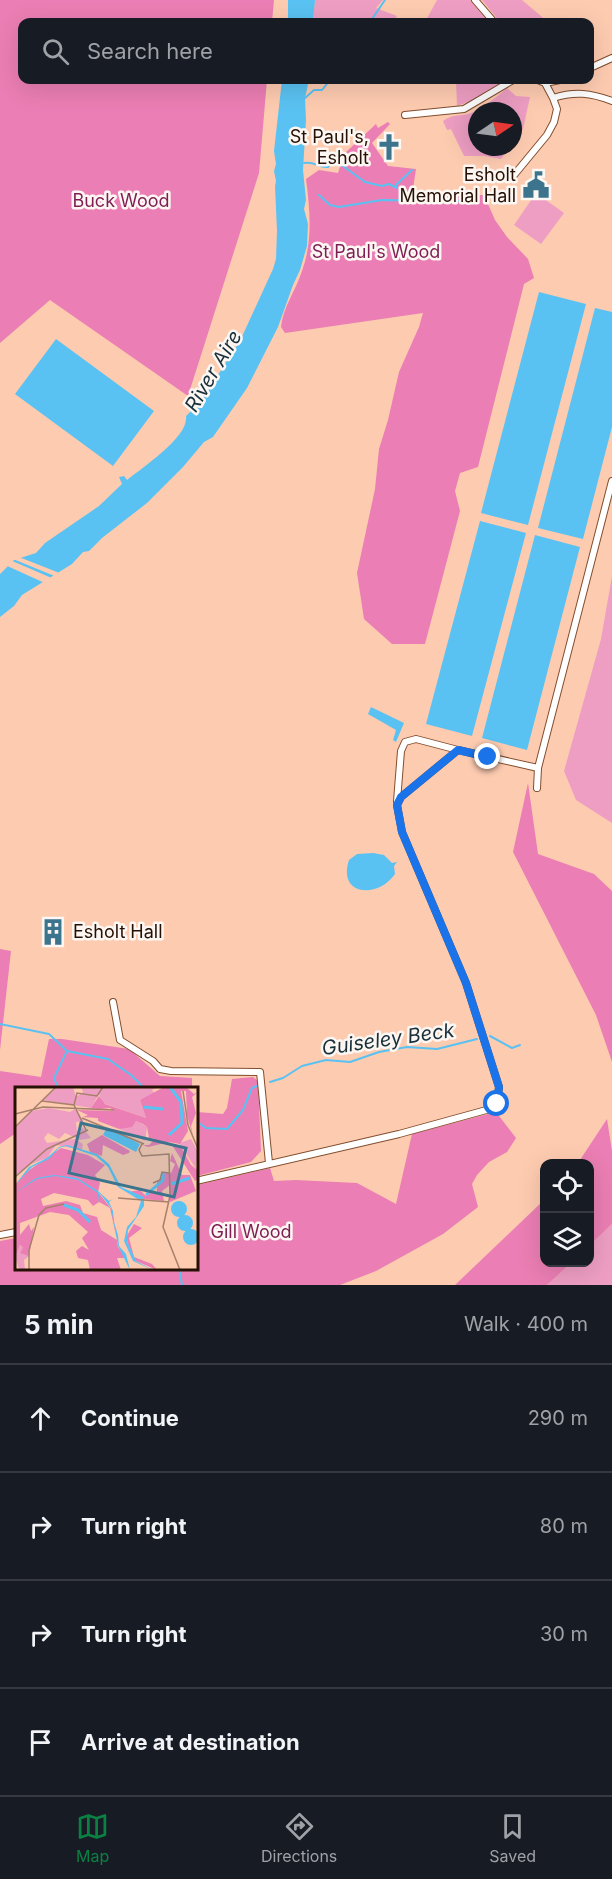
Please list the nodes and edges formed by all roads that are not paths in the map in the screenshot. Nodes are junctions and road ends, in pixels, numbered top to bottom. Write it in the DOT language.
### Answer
graph roads {
  1 [pos="475,0"];
  2 [pos="491,18"];
  3 [pos="612,58"];
  4 [pos="594,66"];
  5 [pos="506,84"];
  6 [pos="546,84"];
  7 [pos="553,98"];
  8 [pos="612,101"];
  9 [pos="415,114"];
  10 [pos="405,115"];
  11 [pos="418,122"];
  12 [pos="514,175"];
  13 [pos="612,481"];
  14 [pos="458,750"];
  15 [pos="538,768"];
  16 [pos="537,788"];
  17 [pos="397,805"];
  18 [pos="113,1002"];
  19 [pos="269,1163"];
  20 [pos="198,1181"];
  21 [pos="15,1232"];
  22 [pos="0,1235"];
  1 -- 2 [label="street"];
  3 -- 4 [label="street"];
  5 -- 9 [label="street"];
  6 -- 7 [label="street"];
  7 -- 8 [label="street"];
  7 -- 12 [label="street"];
  9 -- 10 [label="street"];
  9 -- 11 [label="street"];
  13 -- 15 [label="street"];
  14 -- 15 [label="street"];
  14 -- 17 [label="street"];
  14 -- 17 [label="street"];
  15 -- 16 [label="street"];
  17 -- 19 [label="street"];
  18 -- 19 [label="street"];
  19 -- 20 [label="street"];
  21 -- 22 [label="street"];
}
